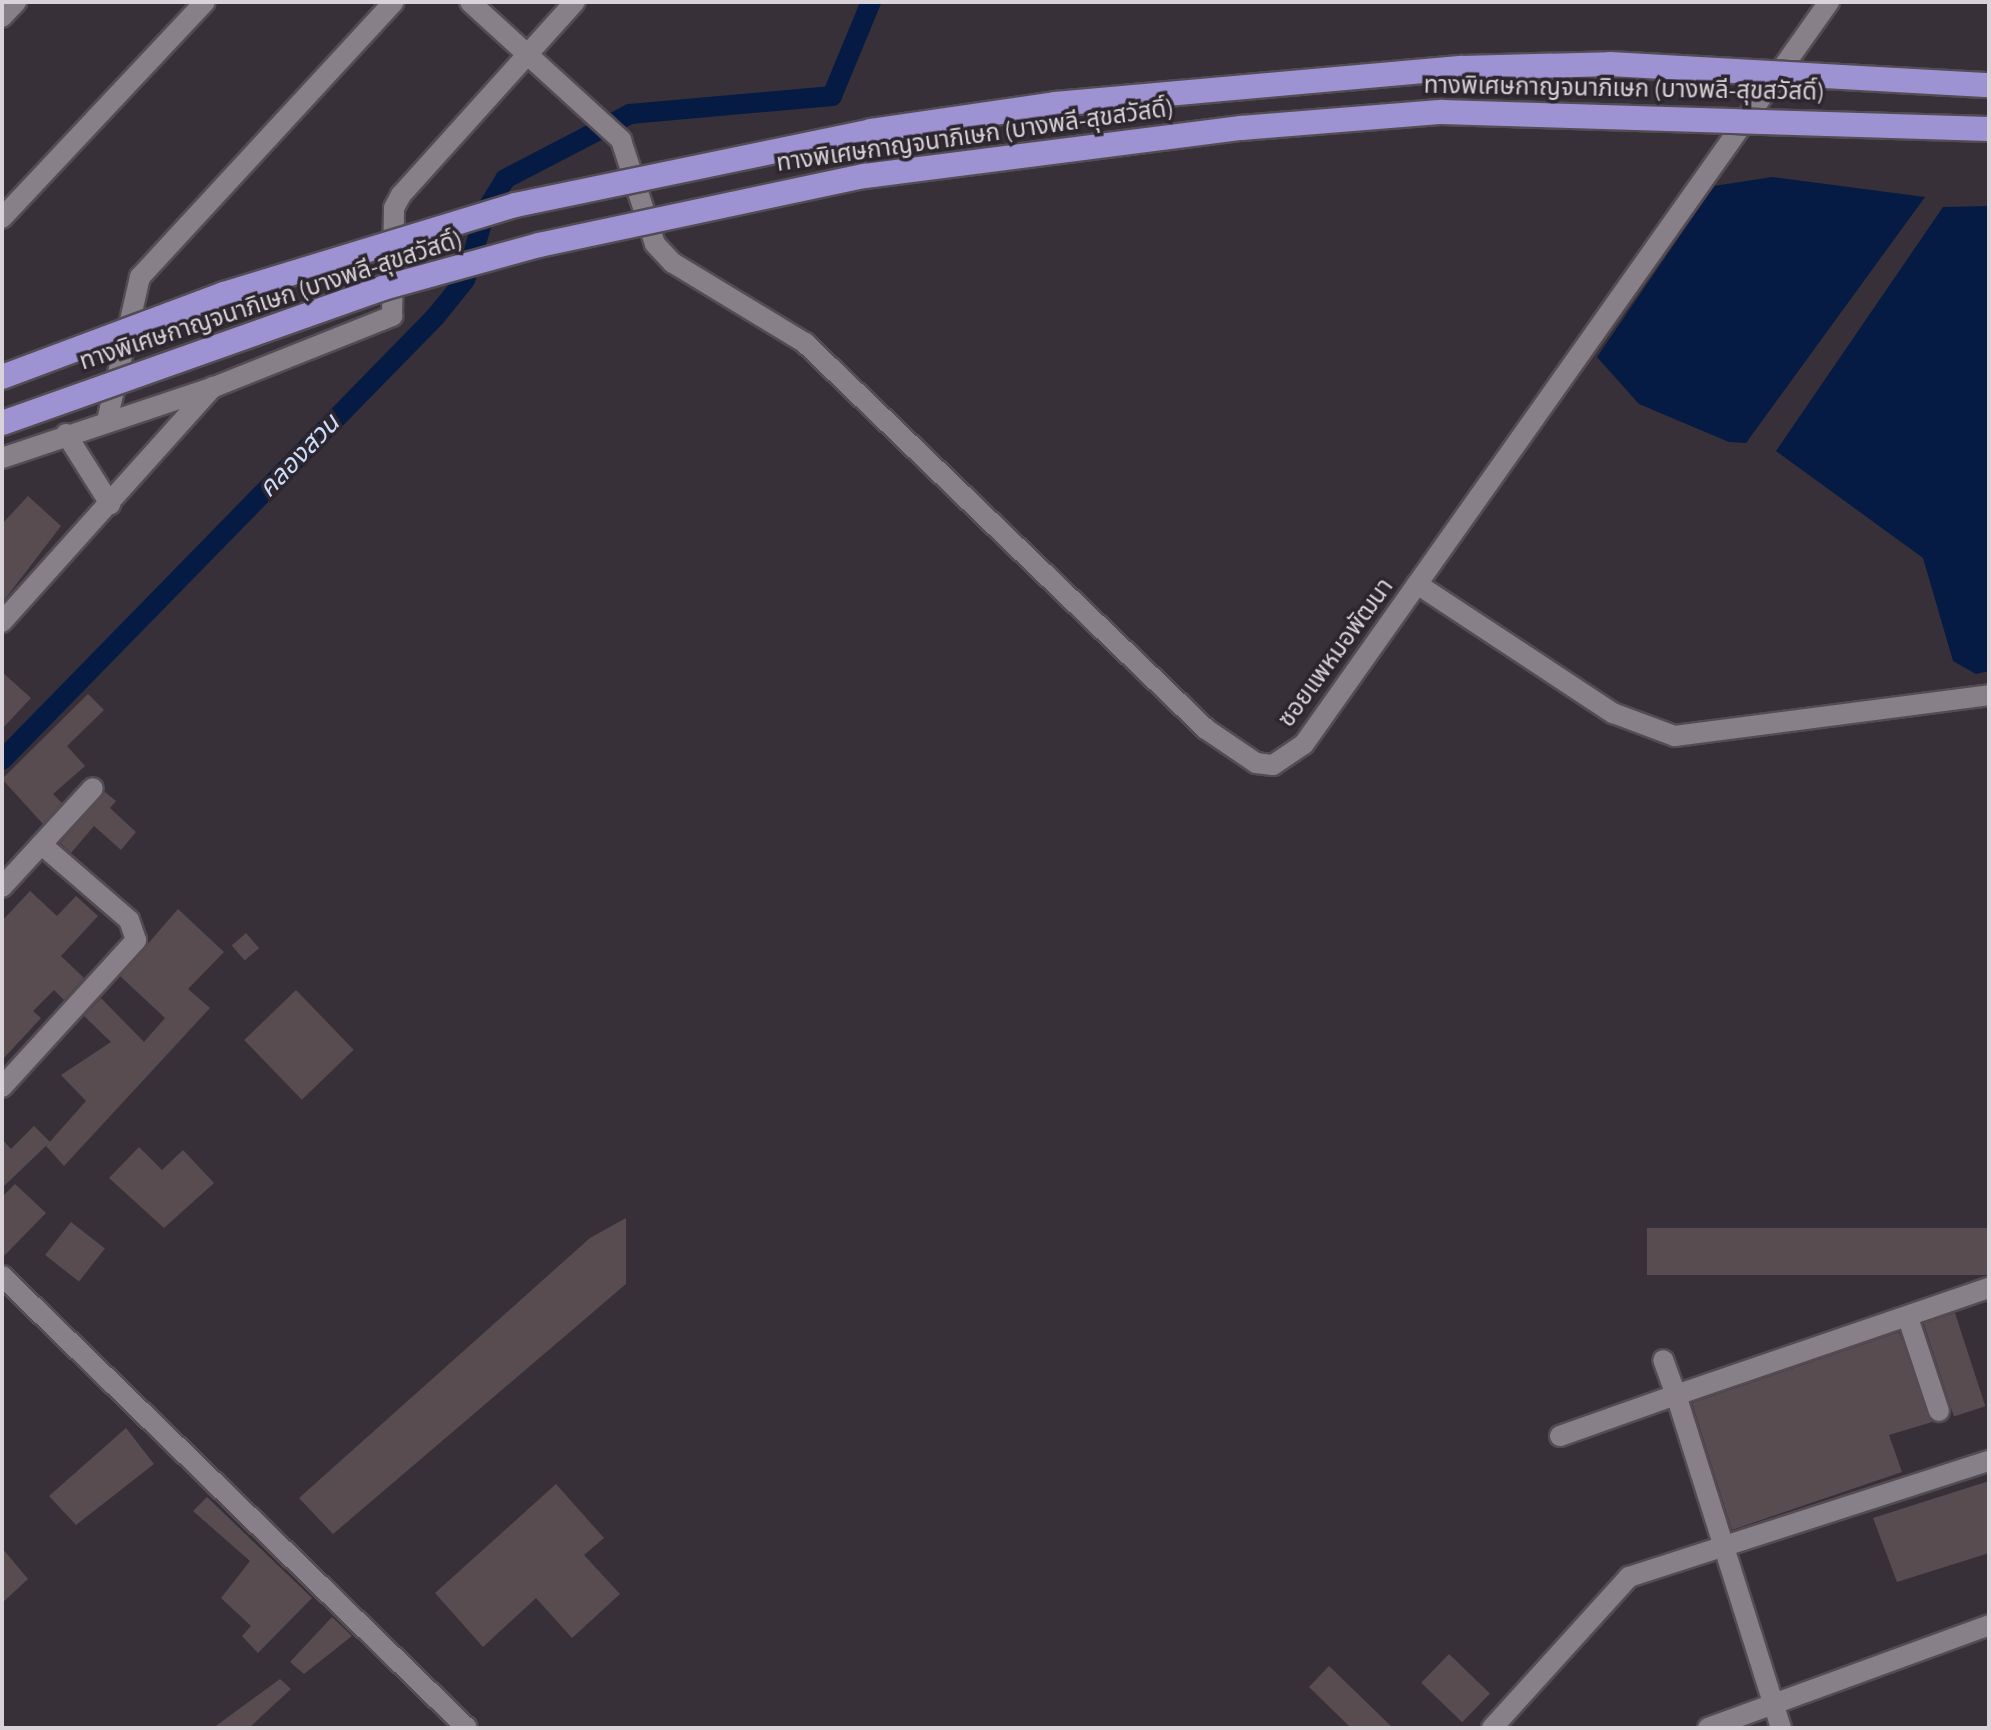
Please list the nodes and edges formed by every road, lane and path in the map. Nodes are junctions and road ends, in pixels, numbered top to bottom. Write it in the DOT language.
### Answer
graph roads {
  1 [pos="16,2"];
  2 [pos="205,2"];
  3 [pos="394,2"];
  4 [pos="470,2"];
  5 [pos="575,2"];
  6 [pos="1829,2"];
  7 [pos="2,17"];
  8 [pos="527,55"];
  9 [pos="1989,85"];
  10 [pos="1989,129"];
  11 [pos="2,218"];
  12 [pos="2,377"];
  13 [pos="214,387"];
  14 [pos="107,421"];
  15 [pos="2,423"];
  16 [pos="66,434"];
  17 [pos="2,458"];
  18 [pos="110,504"];
  19 [pos="1417,584"];
  20 [pos="2,622"];
  21 [pos="1989,695"];
  22 [pos="93,788"];
  23 [pos="41,844"];
  24 [pos="2,887"];
  25 [pos="2,1087"];
  26 [pos="2,1276"];
  27 [pos="1989,1288"];
  28 [pos="1908,1318"];
  29 [pos="1663,1360"];
  30 [pos="1676,1395"];
  31 [pos="1939,1411"];
  32 [pos="1560,1436"];
  33 [pos="1989,1461"];
  34 [pos="1726,1548"];
  35 [pos="1989,1625"];
  36 [pos="1773,1704"];
  37 [pos="467,1728"];
  38 [pos="1492,1728"];
  39 [pos="1708,1728"];
  40 [pos="1781,1728"];
  1 -- 7 [label="street"];
  2 -- 11 [label="street"];
  3 -- 14 [label="street"];
  4 -- 8 [label="street"];
  5 -- 8 [label="street"];
  6 -- 19 [label="street, ซอยแพหมอพัฒนา"];
  8 -- 13 [label="street"];
  8 -- 19 [label="street, ซอยแพหมอพัฒนา"];
  9 -- 12 [label="highway, ทางพิเศษกาญจนาภิเษก (บางพลี-สุขสวัสดิ์), bridge"];
  10 -- 15 [label="highway, ทางพิเศษกาญจนาภิเษก (บางพลี-สุขสวัสดิ์), bridge"];
  13 -- 14 [label="street"];
  13 -- 18 [label="street"];
  14 -- 16 [label="street"];
  16 -- 17 [label="street"];
  16 -- 18 [label="street"];
  18 -- 20 [label="street"];
  19 -- 21 [label="street"];
  22 -- 23 [label="street"];
  23 -- 24 [label="street"];
  23 -- 25 [label="street"];
  26 -- 37 [label="street"];
  27 -- 28 [label="street"];
  28 -- 30 [label="street"];
  28 -- 31 [label="street"];
  29 -- 30 [label="street"];
  30 -- 32 [label="street"];
  30 -- 34 [label="street"];
  33 -- 34 [label="street"];
  34 -- 36 [label="street"];
  34 -- 38 [label="street"];
  35 -- 36 [label="street"];
  36 -- 39 [label="street"];
  36 -- 40 [label="street"];
}
